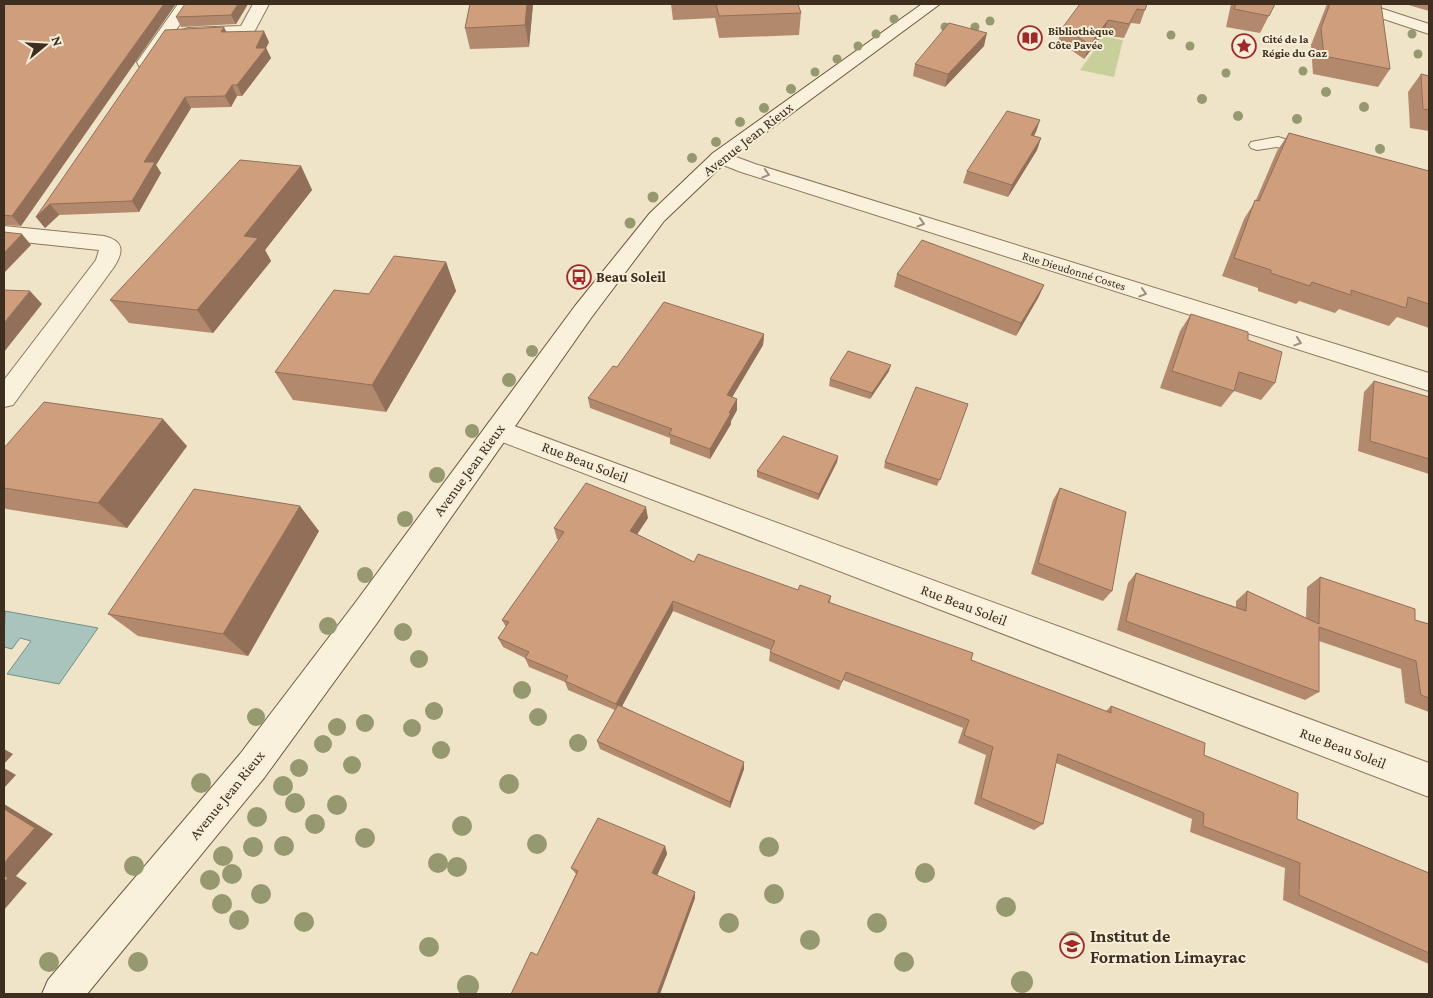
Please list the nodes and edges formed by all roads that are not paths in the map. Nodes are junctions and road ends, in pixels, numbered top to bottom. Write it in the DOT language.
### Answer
graph roads {
  1 [pos="186,4"];
  2 [pos="261,4"];
  3 [pos="932,4"];
  4 [pos="1354,4"];
  5 [pos="1429,29"];
  6 [pos="164,34"];
  7 [pos="137,74"];
  8 [pos="1257,145"];
  9 [pos="1325,156"];
  10 [pos="720,157"];
  11 [pos="4,233"];
  12 [pos="1429,382"];
  13 [pos="4,398"];
  14 [pos="498,430"];
  15 [pos="1429,780"];
  16 [pos="62,994"];
  1 -- 6 [label="street"];
  2 -- 6 [label="street"];
  3 -- 10 [label="street, Avenue Jean Rieux"];
  4 -- 5 [label="street"];
  6 -- 7 [label="street"];
  8 -- 9 [label="lane"];
  10 -- 12 [label="street, Rue Dieudonné Costes, one-way"];
  10 -- 14 [label="street, Avenue Jean Rieux"];
  11 -- 13 [label="street"];
  14 -- 15 [label="street, Rue Beau Soleil"];
  14 -- 16 [label="street, Avenue Jean Rieux"];
}
